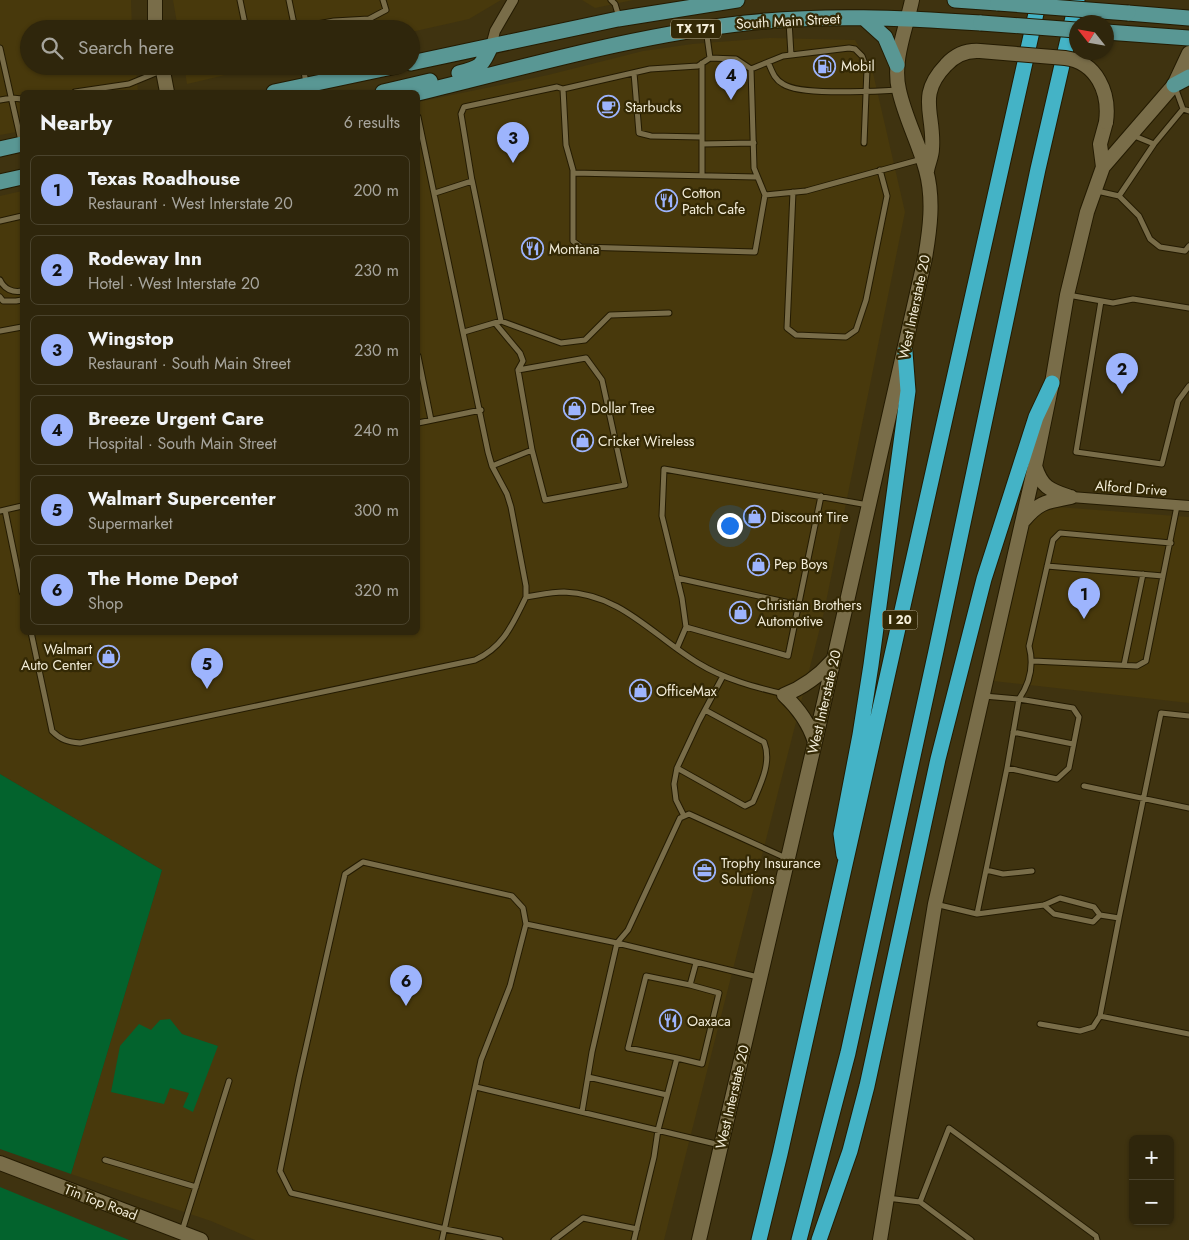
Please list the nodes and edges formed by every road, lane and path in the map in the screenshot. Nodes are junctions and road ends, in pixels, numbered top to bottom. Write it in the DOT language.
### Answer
graph roads {
  1 [pos="154,0"];
  2 [pos="240,0"];
  3 [pos="289,0"];
  4 [pos="383,0"];
  5 [pos="513,0"];
  6 [pos="611,0"];
  7 [pos="737,0"];
  8 [pos="912,0"];
  9 [pos="954,0"];
  10 [pos="1039,0"];
  11 [pos="1077,0"];
  12 [pos="674,5"];
  13 [pos="864,18"];
  14 [pos="908,18"];
  15 [pos="1189,18"];
  16 [pos="620,19"];
  17 [pos="790,19"];
  18 [pos="155,20"];
  19 [pos="244,20"];
  20 [pos="293,20"];
  21 [pos="352,20"];
  22 [pos="706,28"];
  23 [pos="1069,29"];
  24 [pos="1114,32"];
  25 [pos="1189,38"];
  26 [pos="491,46"];
  27 [pos="0,48"];
  28 [pos="1189,53"];
  29 [pos="791,55"];
  30 [pos="710,58"];
  31 [pos="420,61"];
  32 [pos="768,62"];
  33 [pos="702,64"];
  34 [pos="897,65"];
  35 [pos="751,69"];
  36 [pos="634,73"];
  37 [pos="148,75"];
  38 [pos="164,75"];
  39 [pos="304,75"];
  40 [pos="356,75"];
  41 [pos="1189,77"];
  42 [pos="306,86"];
  43 [pos="1174,86"];
  44 [pos="563,88"];
  45 [pos="88,90"];
  46 [pos="167,90"];
  47 [pos="285,90"];
  48 [pos="390,90"];
  49 [pos="898,90"];
  50 [pos="866,91"];
  51 [pos="420,93"];
  52 [pos="12,98"];
  53 [pos="20,99"];
  54 [pos="0,100"];
  55 [pos="1183,109"];
  56 [pos="1189,111"];
  57 [pos="420,126"];
  58 [pos="1130,134"];
  59 [pos="20,135"];
  60 [pos="702,140"];
  61 [pos="754,143"];
  62 [pos="864,143"];
  63 [pos="20,144"];
  64 [pos="1154,144"];
  65 [pos="0,149"];
  66 [pos="924,165"];
  67 [pos="1103,167"];
  68 [pos="880,170"];
  69 [pos="573,173"];
  70 [pos="702,176"];
  71 [pos="20,177"];
  72 [pos="757,177"];
  73 [pos="472,180"];
  74 [pos="0,182"];
  75 [pos="1094,190"];
  76 [pos="793,192"];
  77 [pos="435,193"];
  78 [pos="765,195"];
  79 [pos="1119,196"];
  80 [pos="20,216"];
  81 [pos="0,221"];
  82 [pos="1189,246"];
  83 [pos="0,280"];
  84 [pos="20,291"];
  85 [pos="1067,295"];
  86 [pos="0,297"];
  87 [pos="20,300"];
  88 [pos="1101,301"];
  89 [pos="1189,308"];
  90 [pos="669,313"];
  91 [pos="498,322"];
  92 [pos="20,327"];
  93 [pos="0,332"];
  94 [pos="464,332"];
  95 [pos="905,352"];
  96 [pos="420,366"];
  97 [pos="518,370"];
  98 [pos="1052,383"];
  99 [pos="1189,386"];
  100 [pos="481,410"];
  101 [pos="431,420"];
  102 [pos="420,422"];
  103 [pos="532,450"];
  104 [pos="492,466"];
  105 [pos="1035,466"];
  106 [pos="821,496"];
  107 [pos="1071,497"];
  108 [pos="869,505"];
  109 [pos="1178,505"];
  110 [pos="20,506"];
  111 [pos="1189,506"];
  112 [pos="3,510"];
  113 [pos="1022,523"];
  114 [pos="1171,543"];
  115 [pos="1047,566"];
  116 [pos="1143,574"];
  117 [pos="1163,576"];
  118 [pos="678,578"];
  119 [pos="20,583"];
  120 [pos="526,597"];
  121 [pos="799,605"];
  122 [pos="686,627"];
  123 [pos="32,635"];
  124 [pos="677,648"];
  125 [pos="834,658"];
  126 [pos="1032,661"];
  127 [pos="1124,665"];
  128 [pos="724,676"];
  129 [pos="784,695"];
  130 [pos="982,696"];
  131 [pos="1019,700"];
  132 [pos="705,710"];
  133 [pos="1189,716"];
  134 [pos="1013,732"];
  135 [pos="815,742"];
  136 [pos="1073,744"];
  137 [pos="677,768"];
  138 [pos="1007,768"];
  139 [pos="1084,786"];
  140 [pos="1144,799"];
  141 [pos="1189,808"];
  142 [pos="684,816"];
  143 [pos="788,859"];
  144 [pos="845,864"];
  145 [pos="986,870"];
  146 [pos="1032,871"];
  147 [pos="935,904"];
  148 [pos="1044,905"];
  149 [pos="977,914"];
  150 [pos="1100,915"];
  151 [pos="1119,918"];
  152 [pos="526,924"];
  153 [pos="617,944"];
  154 [pos="696,963"];
  155 [pos="761,978"];
  156 [pos="690,985"];
  157 [pos="1100,1016"];
  158 [pos="1040,1024"];
  159 [pos="1189,1034"];
  160 [pos="677,1058"];
  161 [pos="588,1077"];
  162 [pos="229,1081"];
  163 [pos="476,1087"];
  164 [pos="668,1095"];
  165 [pos="582,1112"];
  166 [pos="658,1130"];
  167 [pos="721,1145"];
  168 [pos="105,1160"];
  169 [pos="0,1163"];
  170 [pos="196,1187"];
  171 [pos="887,1198"];
  172 [pos="920,1202"];
  173 [pos="637,1228"];
  174 [pos="444,1230"];
  175 [pos="182,1232"];
  176 [pos="201,1240"];
  177 [pos="442,1240"];
  178 [pos="500,1240"];
  179 [pos="554,1240"];
  180 [pos="634,1240"];
  181 [pos="699,1240"];
  182 [pos="759,1240"];
  183 [pos="799,1240"];
  184 [pos="819,1240"];
  185 [pos="880,1240"];
  186 [pos="971,1240"];
  187 [pos="1097,1240"];
  1 -- 18 [label="main road"];
  2 -- 19 [label="lane"];
  3 -- 20 [label="lane"];
  4 -- 21 [label="lane"];
  5 -- 26 [label="street"];
  6 -- 16 [label="lane"];
  7 -- 12 [label="main road, South Main Street / TX 171"];
  8 -- 14 [label="main road, West Interstate 20"];
  9 -- 15 [label="main road, bridge"];
  10 -- 144 [label="highway, I 20"];
  11 -- 183 [label="highway"];
  12 -- 16 [label="main road, South Main Street / TX 171"];
  13 -- 14 [label="main road, South Main Street / TX 171"];
  13 -- 17 [label="main road, South Main Street / TX 171"];
  13 -- 34 [label="main road"];
  14 -- 23 [label="main road, South Main Street / TX 171, bridge"];
  14 -- 34 [label="main road, West Interstate 20"];
  16 -- 26 [label="main road, South Main Street / TX 171"];
  17 -- 22 [label="main road, South Main Street / TX 171"];
  17 -- 29 [label="lane"];
  22 -- 30 [label="lane"];
  22 -- 51 [label="main road, South Main Street / TX 171"];
  24 -- 25 [label="main road"];
  26 -- 31 [label="main road, South Main Street / TX 171"];
  26 -- 48 [label="main road"];
  27 -- 52 [label="lane"];
  28 -- 43 [label="main road"];
  29 -- 32 [label="lane"];
  29 -- 50 [label="lane"];
  30 -- 33 [label="lane"];
  30 -- 35 [label="lane"];
  32 -- 35 [label="lane"];
  32 -- 50 [label="lane"];
  33 -- 36 [label="lane"];
  33 -- 60 [label="lane"];
  34 -- 49 [label="main road, West Interstate 20"];
  35 -- 61 [label="lane"];
  36 -- 44 [label="lane"];
  36 -- 60 [label="lane"];
  37 -- 45 [label="lane"];
  38 -- 46 [label="main road"];
  39 -- 42 [label="lane"];
  40 -- 42 [label="main road"];
  41 -- 43 [label="main road"];
  42 -- 47 [label="main road"];
  43 -- 55 [label="lane"];
  43 -- 58 [label="main road"];
  44 -- 69 [label="lane"];
  44 -- 73 [label="lane"];
  49 -- 50 [label="lane"];
  49 -- 66 [label="main road, West Interstate 20"];
  50 -- 62 [label="lane"];
  52 -- 53 [label="lane"];
  52 -- 54 [label="lane"];
  52 -- 59 [label="lane"];
  55 -- 56 [label="lane"];
  55 -- 64 [label="lane"];
  57 -- 77 [label="lane"];
  58 -- 64 [label="lane"];
  58 -- 67 [label="main road"];
  60 -- 61 [label="lane"];
  60 -- 70 [label="lane"];
  61 -- 72 [label="lane"];
  63 -- 65 [label="main road"];
  64 -- 79 [label="lane"];
  66 -- 67 [label="main road, bridge"];
  66 -- 68 [label="lane"];
  66 -- 95 [label="main road, West Interstate 20"];
  67 -- 75 [label="main road"];
  68 -- 76 [label="lane"];
  68 -- 76 [label="lane"];
  69 -- 70 [label="lane"];
  69 -- 78 [label="lane"];
  70 -- 72 [label="lane"];
  71 -- 74 [label="main road"];
  72 -- 78 [label="lane"];
  73 -- 77 [label="lane"];
  73 -- 91 [label="lane"];
  75 -- 79 [label="lane"];
  75 -- 85 [label="main road"];
  76 -- 78 [label="lane"];
  77 -- 94 [label="lane"];
  79 -- 82 [label="lane"];
  80 -- 81 [label="lane"];
  83 -- 84 [label="lane"];
  85 -- 88 [label="lane"];
  85 -- 98 [label="main road"];
  86 -- 87 [label="lane"];
  88 -- 89 [label="lane"];
  88 -- 99 [label="lane"];
  90 -- 91 [label="lane"];
  91 -- 94 [label="lane"];
  91 -- 97 [label="lane"];
  92 -- 93 [label="lane"];
  94 -- 100 [label="lane"];
  95 -- 108 [label="main road, West Interstate 20"];
  95 -- 144 [label="highway"];
  96 -- 101 [label="lane"];
  97 -- 103 [label="lane"];
  97 -- 103 [label="lane"];
  98 -- 105 [label="main road"];
  98 -- 184 [label="highway"];
  100 -- 101 [label="lane"];
  100 -- 104 [label="lane"];
  101 -- 102 [label="lane"];
  103 -- 104 [label="lane"];
  104 -- 120 [label="lane"];
  105 -- 107 [label="main road"];
  105 -- 113 [label="main road"];
  106 -- 108 [label="lane"];
  106 -- 118 [label="lane"];
  106 -- 121 [label="lane"];
  107 -- 109 [label="street, Alford Drive"];
  107 -- 113 [label="main road"];
  108 -- 125 [label="main road, West Interstate 20"];
  109 -- 111 [label="street, Alford Drive"];
  109 -- 114 [label="lane"];
  110 -- 112 [label="lane"];
  112 -- 119 [label="lane"];
  113 -- 130 [label="main road"];
  114 -- 115 [label="lane"];
  114 -- 117 [label="lane"];
  115 -- 116 [label="lane"];
  115 -- 126 [label="lane"];
  116 -- 117 [label="lane"];
  116 -- 127 [label="lane"];
  117 -- 127 [label="lane"];
  118 -- 121 [label="lane"];
  118 -- 122 [label="lane"];
  120 -- 123 [label="lane"];
  120 -- 124 [label="lane"];
  121 -- 122 [label="lane"];
  122 -- 124 [label="lane"];
  124 -- 128 [label="lane"];
  125 -- 129 [label="main road"];
  125 -- 135 [label="main road, West Interstate 20"];
  126 -- 127 [label="lane"];
  126 -- 131 [label="lane"];
  128 -- 129 [label="lane"];
  128 -- 132 [label="lane"];
  129 -- 135 [label="main road"];
  130 -- 131 [label="lane"];
  130 -- 147 [label="main road"];
  131 -- 134 [label="lane"];
  131 -- 136 [label="lane"];
  132 -- 137 [label="lane"];
  132 -- 137 [label="lane"];
  133 -- 140 [label="lane"];
  134 -- 136 [label="lane"];
  134 -- 138 [label="lane"];
  135 -- 143 [label="main road, West Interstate 20"];
  136 -- 138 [label="lane"];
  137 -- 142 [label="lane"];
  138 -- 145 [label="lane"];
  139 -- 140 [label="lane"];
  140 -- 141 [label="lane"];
  140 -- 151 [label="lane"];
  142 -- 143 [label="lane"];
  142 -- 153 [label="lane"];
  143 -- 155 [label="main road, West Interstate 20"];
  144 -- 182 [label="highway, I 20"];
  145 -- 146 [label="lane"];
  145 -- 149 [label="lane"];
  147 -- 149 [label="lane"];
  147 -- 171 [label="main road"];
  148 -- 149 [label="lane"];
  148 -- 150 [label="lane"];
  148 -- 150 [label="lane"];
  150 -- 151 [label="lane"];
  151 -- 157 [label="lane"];
  152 -- 153 [label="lane"];
  152 -- 163 [label="lane"];
  152 -- 174 [label="lane"];
  153 -- 154 [label="lane"];
  153 -- 161 [label="lane"];
  154 -- 155 [label="lane"];
  154 -- 156 [label="lane"];
  155 -- 167 [label="main road, West Interstate 20"];
  156 -- 160 [label="lane"];
  156 -- 160 [label="lane"];
  157 -- 158 [label="lane"];
  157 -- 159 [label="lane"];
  160 -- 164 [label="lane"];
  161 -- 164 [label="lane"];
  161 -- 165 [label="lane"];
  162 -- 170 [label="lane"];
  163 -- 165 [label="lane"];
  163 -- 174 [label="lane"];
  164 -- 166 [label="lane"];
  165 -- 166 [label="lane"];
  166 -- 167 [label="lane"];
  166 -- 173 [label="lane"];
  167 -- 181 [label="main road, West Interstate 20"];
  168 -- 170 [label="lane"];
  169 -- 175 [label="main road, Tin Top Road"];
  170 -- 175 [label="lane"];
  171 -- 172 [label="lane"];
  171 -- 185 [label="main road"];
  172 -- 186 [label="lane"];
  172 -- 187 [label="lane"];
  173 -- 179 [label="lane"];
  173 -- 180 [label="lane"];
  174 -- 177 [label="lane"];
  174 -- 178 [label="lane"];
  175 -- 176 [label="main road, Tin Top Road"];
}
